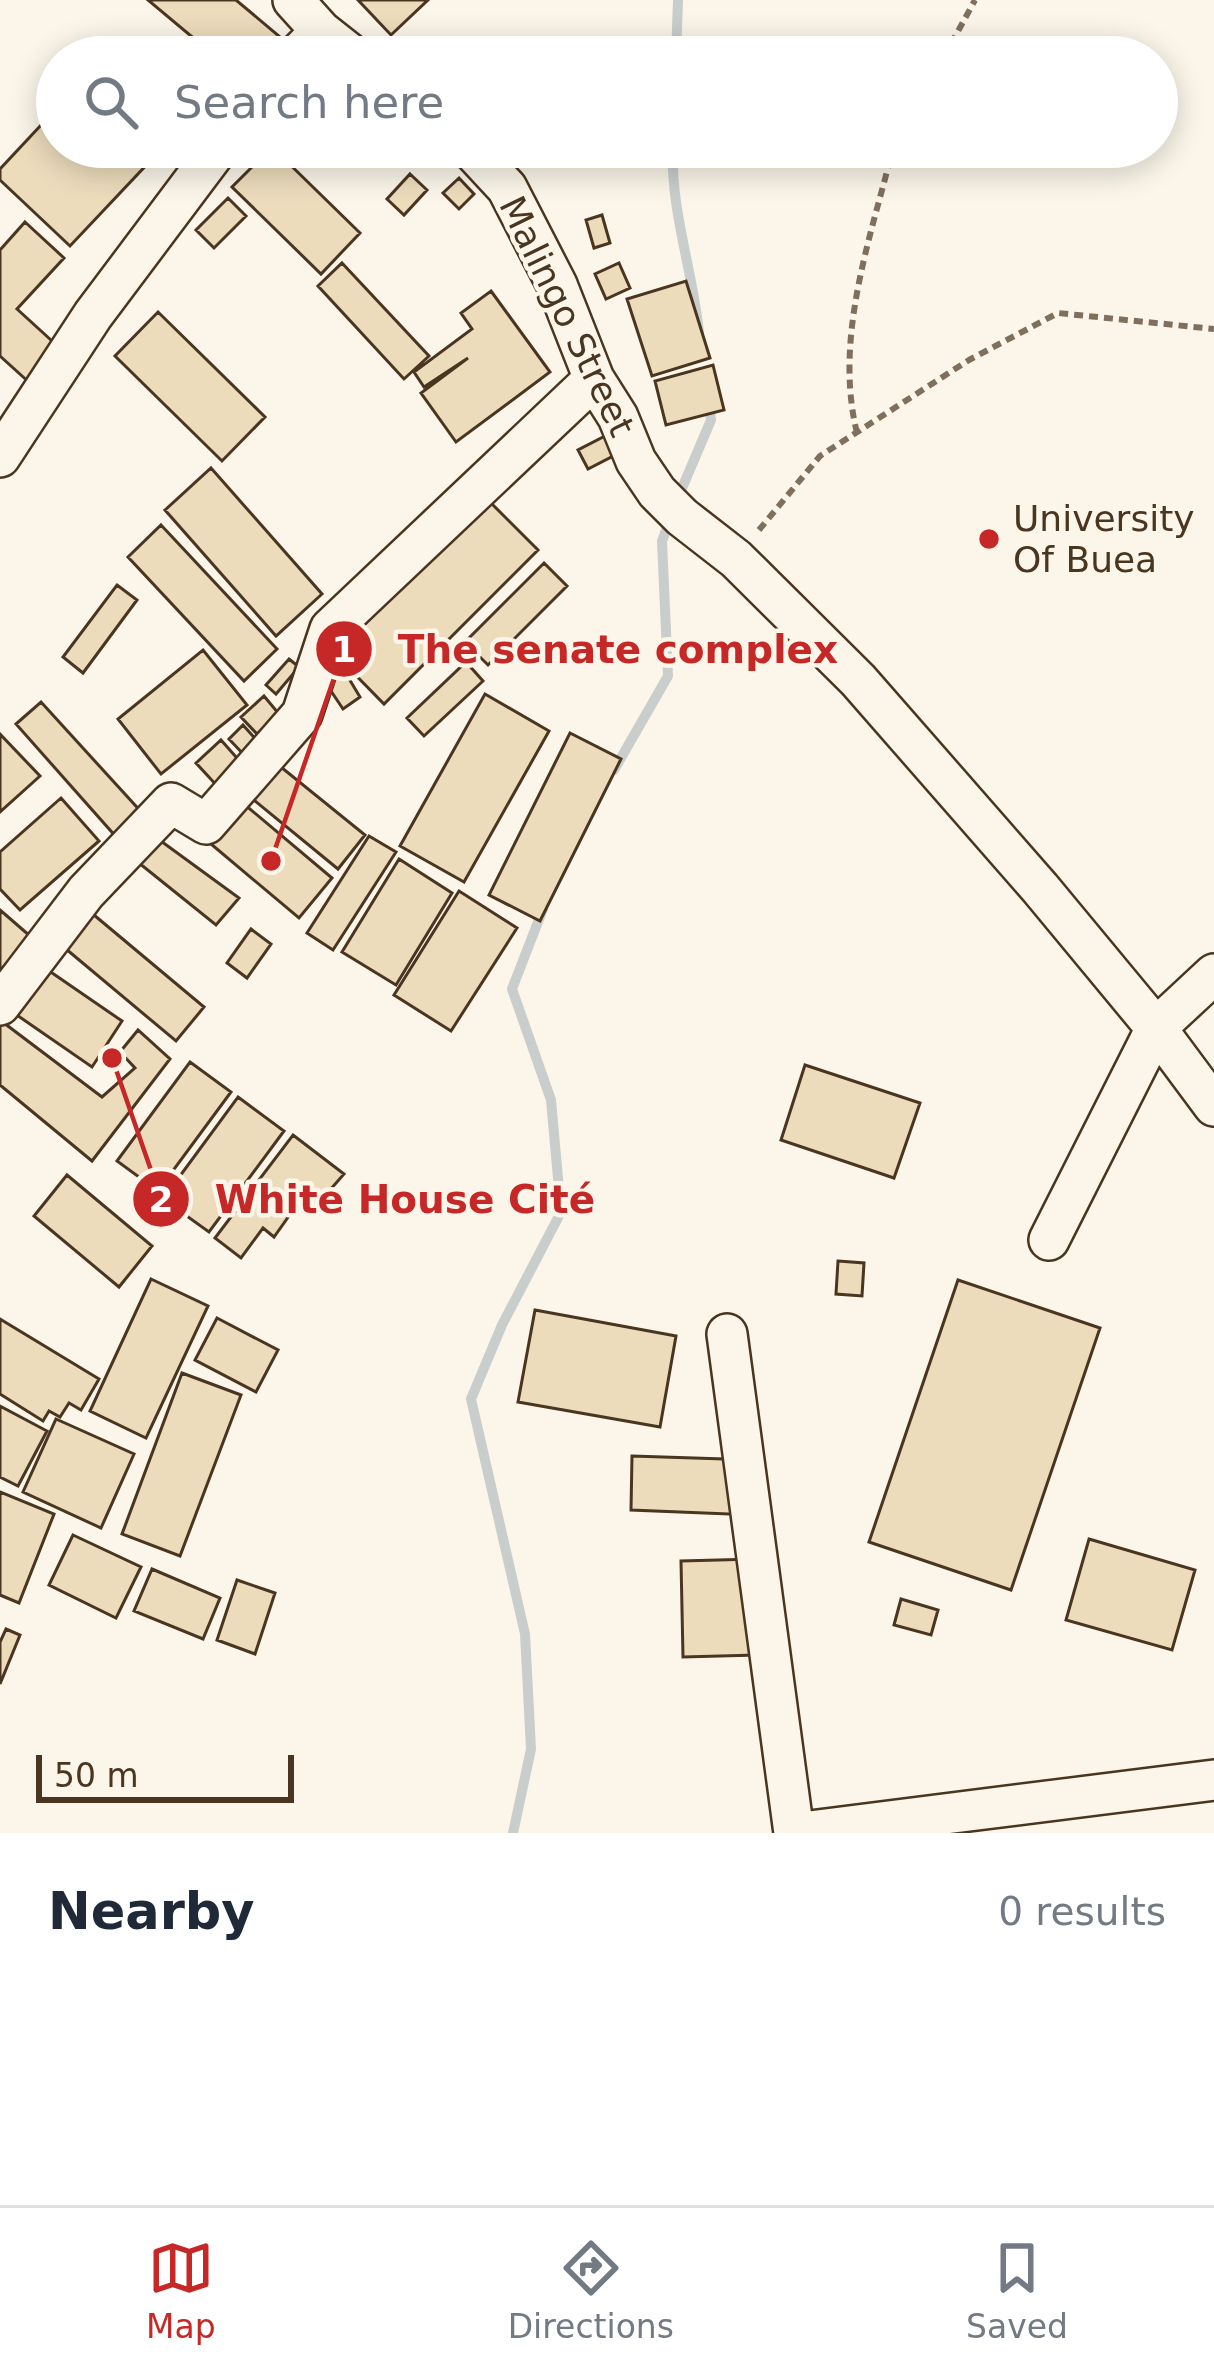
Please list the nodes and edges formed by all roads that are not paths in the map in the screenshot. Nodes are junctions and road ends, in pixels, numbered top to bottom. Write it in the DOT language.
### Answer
graph roads {
  1 [pos="292,0"];
  2 [pos="305,36"];
  3 [pos="203,168"];
  4 [pos="488,168"];
  5 [pos="594,379"];
  6 [pos="0,458"];
  7 [pos="1214,974"];
  8 [pos="0,1004"];
  9 [pos="1156,1028"];
  10 [pos="1214,1106"];
  11 [pos="1049,1240"];
  12 [pos="727,1334"];
  13 [pos="1214,1780"];
  14 [pos="794,1833"];
  1 -- 2 [label="street"];
  3 -- 6 [label="street"];
  4 -- 5 [label="street, Malingo Street"];
  5 -- 8 [label="street"];
  5 -- 9 [label="street, Malingo Street"];
  7 -- 9 [label="street"];
  9 -- 10 [label="street"];
  9 -- 11 [label="street"];
  12 -- 14 [label="street"];
  13 -- 14 [label="street"];
}
